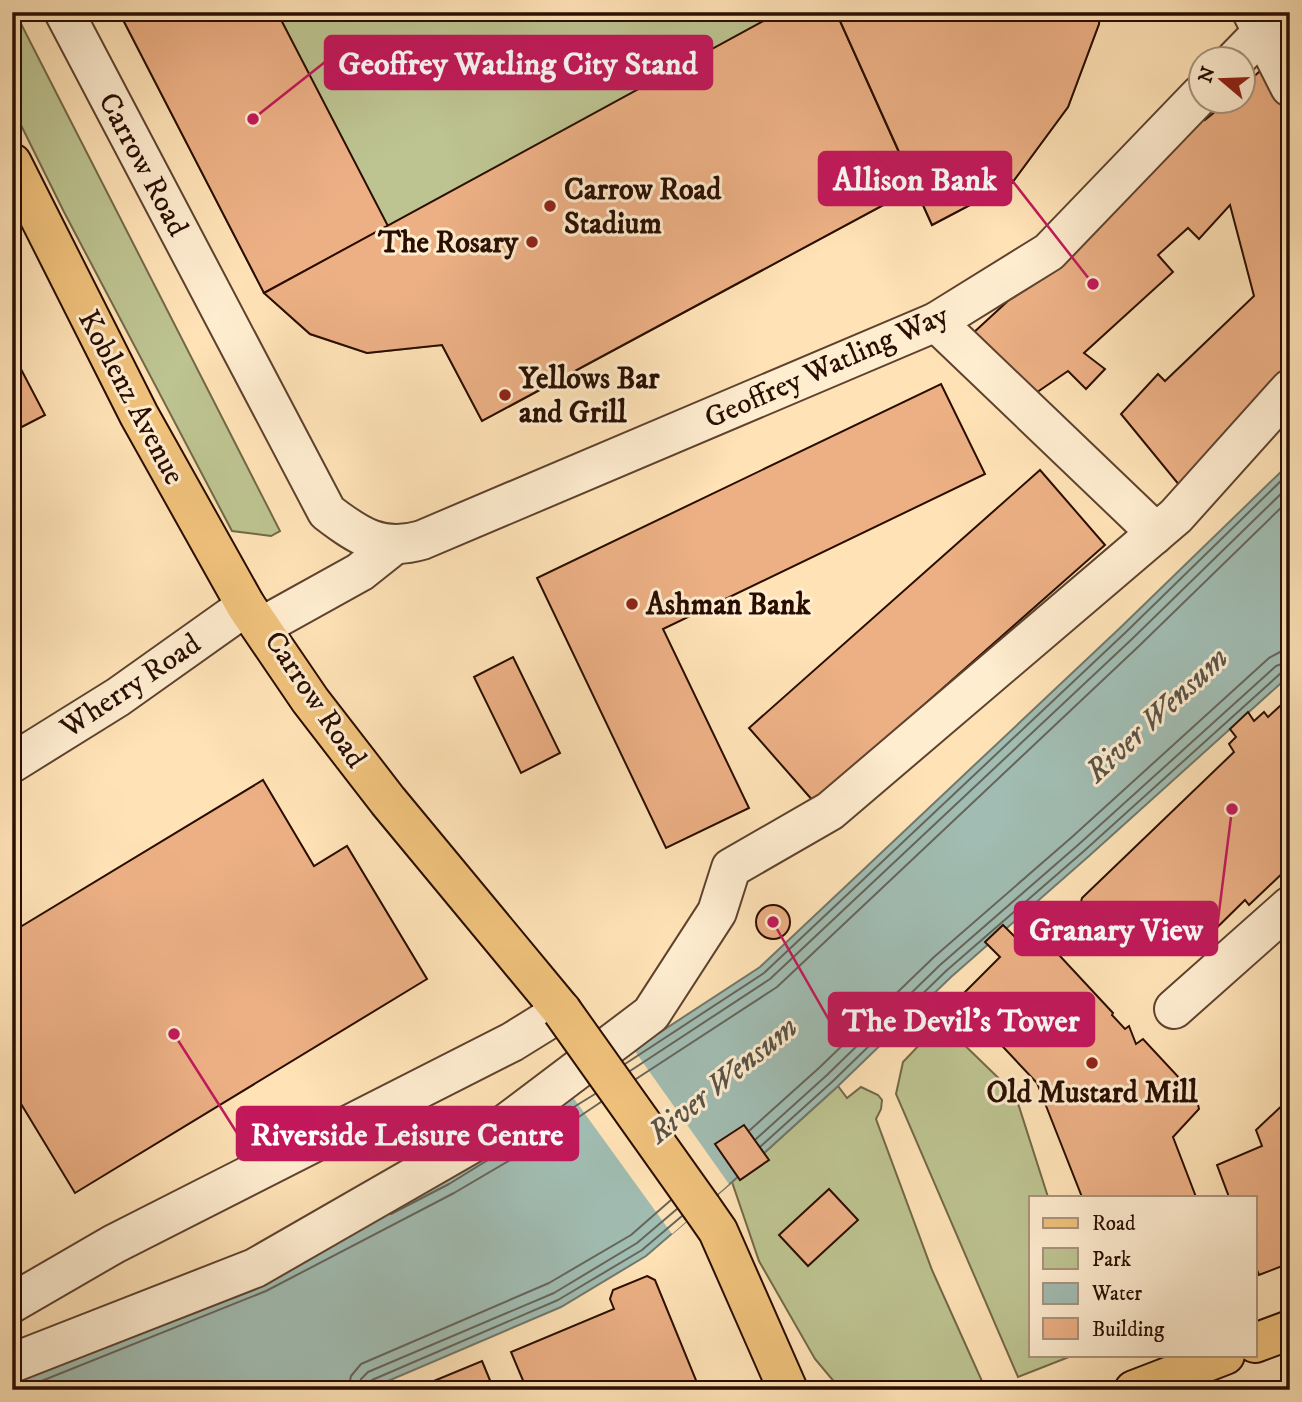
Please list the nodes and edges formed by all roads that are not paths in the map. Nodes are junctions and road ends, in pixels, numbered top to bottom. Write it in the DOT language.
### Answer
graph roads {
  1 [pos="64,12"];
  2 [pos="1266,19"];
  3 [pos="1246,46"];
  4 [pos="1290,87"];
  5 [pos="1186,110"];
  6 [pos="12,163"];
  7 [pos="936,322"];
  8 [pos="1290,388"];
  9 [pos="1154,535"];
  10 [pos="408,542"];
  11 [pos="253,616"];
  12 [pos="12,763"];
  13 [pos="1290,906"];
  14 [pos="1174,1009"];
  15 [pos="562,1011"];
  16 [pos="12,1303"];
  17 [pos="1290,1330"];
  18 [pos="1256,1343"];
  19 [pos="1222,1356"];
  20 [pos="12,1363"];
  21 [pos="789,1390"];
  22 [pos="1134,1390"];
  1 -- 10 [label="street, Carrow Road"];
  2 -- 3 [label="street"];
  2 -- 4 [label="street"];
  5 -- 7 [label="street, Geoffrey Watling Way"];
  6 -- 11 [label="main road, Koblenz Avenue"];
  7 -- 9 [label="street"];
  7 -- 10 [label="street, Geoffrey Watling Way"];
  8 -- 9 [label="street"];
  9 -- 20 [label="street"];
  10 -- 11 [label="street, Carrow Road"];
  11 -- 12 [label="street, Wherry Road"];
  11 -- 15 [label="main road, Carrow Road"];
  13 -- 14 [label="street"];
  15 -- 16 [label="street"];
  15 -- 21 [label="main road, Carrow Road, bridge"];
  17 -- 18 [label="main road"];
  19 -- 22 [label="main road"];
}
